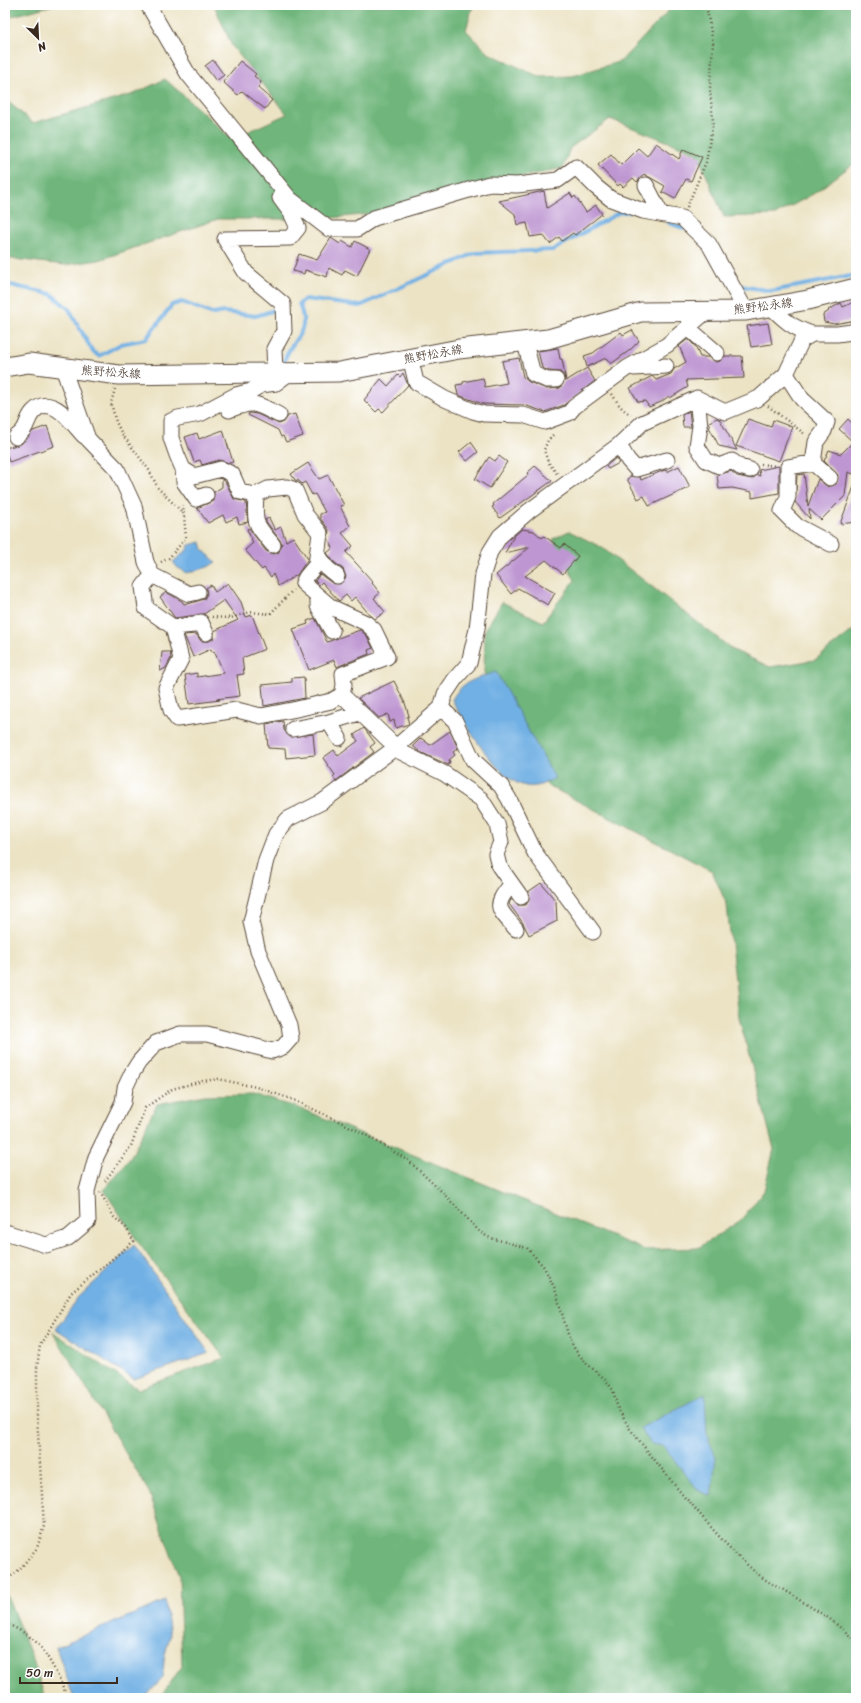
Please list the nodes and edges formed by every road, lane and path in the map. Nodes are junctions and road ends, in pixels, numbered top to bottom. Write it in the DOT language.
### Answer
graph roads {
  1 [pos="148,5"];
  2 [pos="706,5"];
  3 [pos="278,185"];
  4 [pos="646,185"];
  5 [pos="662,214"];
  6 [pos="682,218"];
  7 [pos="856,288"];
  8 [pos="771,307"];
  9 [pos="707,311"];
  10 [pos="746,311"];
  11 [pos="687,327"];
  12 [pos="856,329"];
  13 [pos="812,334"];
  14 [pos="525,342"];
  15 [pos="718,353"];
  16 [pos="410,357"];
  17 [pos="666,366"];
  18 [pos="5,367"];
  19 [pos="63,368"];
  20 [pos="627,368"];
  21 [pos="282,373"];
  22 [pos="786,374"];
  23 [pos="119,375"];
  24 [pos="556,380"];
  25 [pos="606,384"];
  26 [pos="697,398"];
  27 [pos="759,398"];
  28 [pos="569,413"];
  29 [pos="200,414"];
  30 [pos="279,415"];
  31 [pos="637,416"];
  32 [pos="16,437"];
  33 [pos="88,439"];
  34 [pos="816,442"];
  35 [pos="619,445"];
  36 [pos="667,460"];
  37 [pos="813,463"];
  38 [pos="750,470"];
  39 [pos="184,476"];
  40 [pos="830,478"];
  41 [pos="567,484"];
  42 [pos="206,495"];
  43 [pos="256,495"];
  44 [pos="184,514"];
  45 [pos="831,544"];
  46 [pos="273,545"];
  47 [pos="318,555"];
  48 [pos="149,568"];
  49 [pos="337,576"];
  50 [pos="306,577"];
  51 [pos="198,592"];
  52 [pos="318,598"];
  53 [pos="173,627"];
  54 [pos="203,627"];
  55 [pos="332,631"];
  56 [pos="342,695"];
  57 [pos="441,708"];
  58 [pos="359,713"];
  59 [pos="329,722"];
  60 [pos="293,729"];
  61 [pos="339,738"];
  62 [pos="395,748"];
  63 [pos="480,800"];
  64 [pos="518,818"];
  65 [pos="511,885"];
  66 [pos="521,897"];
  67 [pos="516,929"];
  68 [pos="593,932"];
  69 [pos="102,1184"];
  70 [pos="98,1190"];
  71 [pos="5,1232"];
  72 [pos="5,1581"];
  73 [pos="5,1623"];
  74 [pos="856,1641"];
  75 [pos="67,1698"];
  1 -- 3 [label="street"];
  2 -- 6 [label="path"];
  3 -- 5 [label="street"];
  3 -- 21 [label="street"];
  4 -- 5 [label="street"];
  5 -- 6 [label="street"];
  6 -- 10 [label="street"];
  7 -- 8 [label="main road, 熊野松永線"];
  8 -- 10 [label="main road, 熊野松永線"];
  8 -- 13 [label="street"];
  9 -- 10 [label="main road, 熊野松永線"];
  9 -- 11 [label="street"];
  9 -- 14 [label="main road, 熊野松永線"];
  11 -- 15 [label="street"];
  11 -- 20 [label="street"];
  12 -- 13 [label="street"];
  13 -- 22 [label="street"];
  14 -- 16 [label="main road, 熊野松永線"];
  14 -- 24 [label="street"];
  16 -- 21 [label="main road, 熊野松永線"];
  16 -- 28 [label="street"];
  17 -- 20 [label="street"];
  18 -- 19 [label="main road, 熊野松永線"];
  19 -- 23 [label="main road, 熊野松永線"];
  19 -- 33 [label="street"];
  20 -- 25 [label="street"];
  21 -- 23 [label="main road, 熊野松永線"];
  21 -- 29 [label="street"];
  22 -- 27 [label="street"];
  22 -- 34 [label="street"];
  23 -- 44 [label="path"];
  25 -- 28 [label="street"];
  25 -- 31 [label="path"];
  26 -- 27 [label="street"];
  26 -- 35 [label="street"];
  26 -- 38 [label="street"];
  27 -- 34 [label="path"];
  28 -- 41 [label="path"];
  29 -- 30 [label="street"];
  29 -- 39 [label="street"];
  32 -- 33 [label="street"];
  33 -- 48 [label="street"];
  34 -- 37 [label="street"];
  35 -- 36 [label="street"];
  35 -- 41 [label="street"];
  37 -- 40 [label="street"];
  37 -- 45 [label="street"];
  39 -- 42 [label="street"];
  39 -- 43 [label="street"];
  39 -- 44 [label="path"];
  41 -- 57 [label="street"];
  43 -- 46 [label="street"];
  43 -- 47 [label="street"];
  44 -- 48 [label="path"];
  47 -- 49 [label="street"];
  47 -- 50 [label="street"];
  48 -- 51 [label="street"];
  48 -- 53 [label="street"];
  50 -- 52 [label="street"];
  50 -- 54 [label="path"];
  52 -- 55 [label="street"];
  52 -- 56 [label="street"];
  53 -- 54 [label="street"];
  53 -- 56 [label="street"];
  56 -- 58 [label="street"];
  57 -- 62 [label="street"];
  57 -- 64 [label="street"];
  58 -- 59 [label="street"];
  58 -- 62 [label="street"];
  59 -- 60 [label="street"];
  59 -- 61 [label="street"];
  62 -- 63 [label="street"];
  62 -- 71 [label="street"];
  63 -- 64 [label="street"];
  63 -- 65 [label="street"];
  64 -- 68 [label="street"];
  65 -- 66 [label="street"];
  65 -- 67 [label="street"];
  69 -- 74 [label="path"];
  70 -- 72 [label="path"];
  73 -- 75 [label="path"];
}
